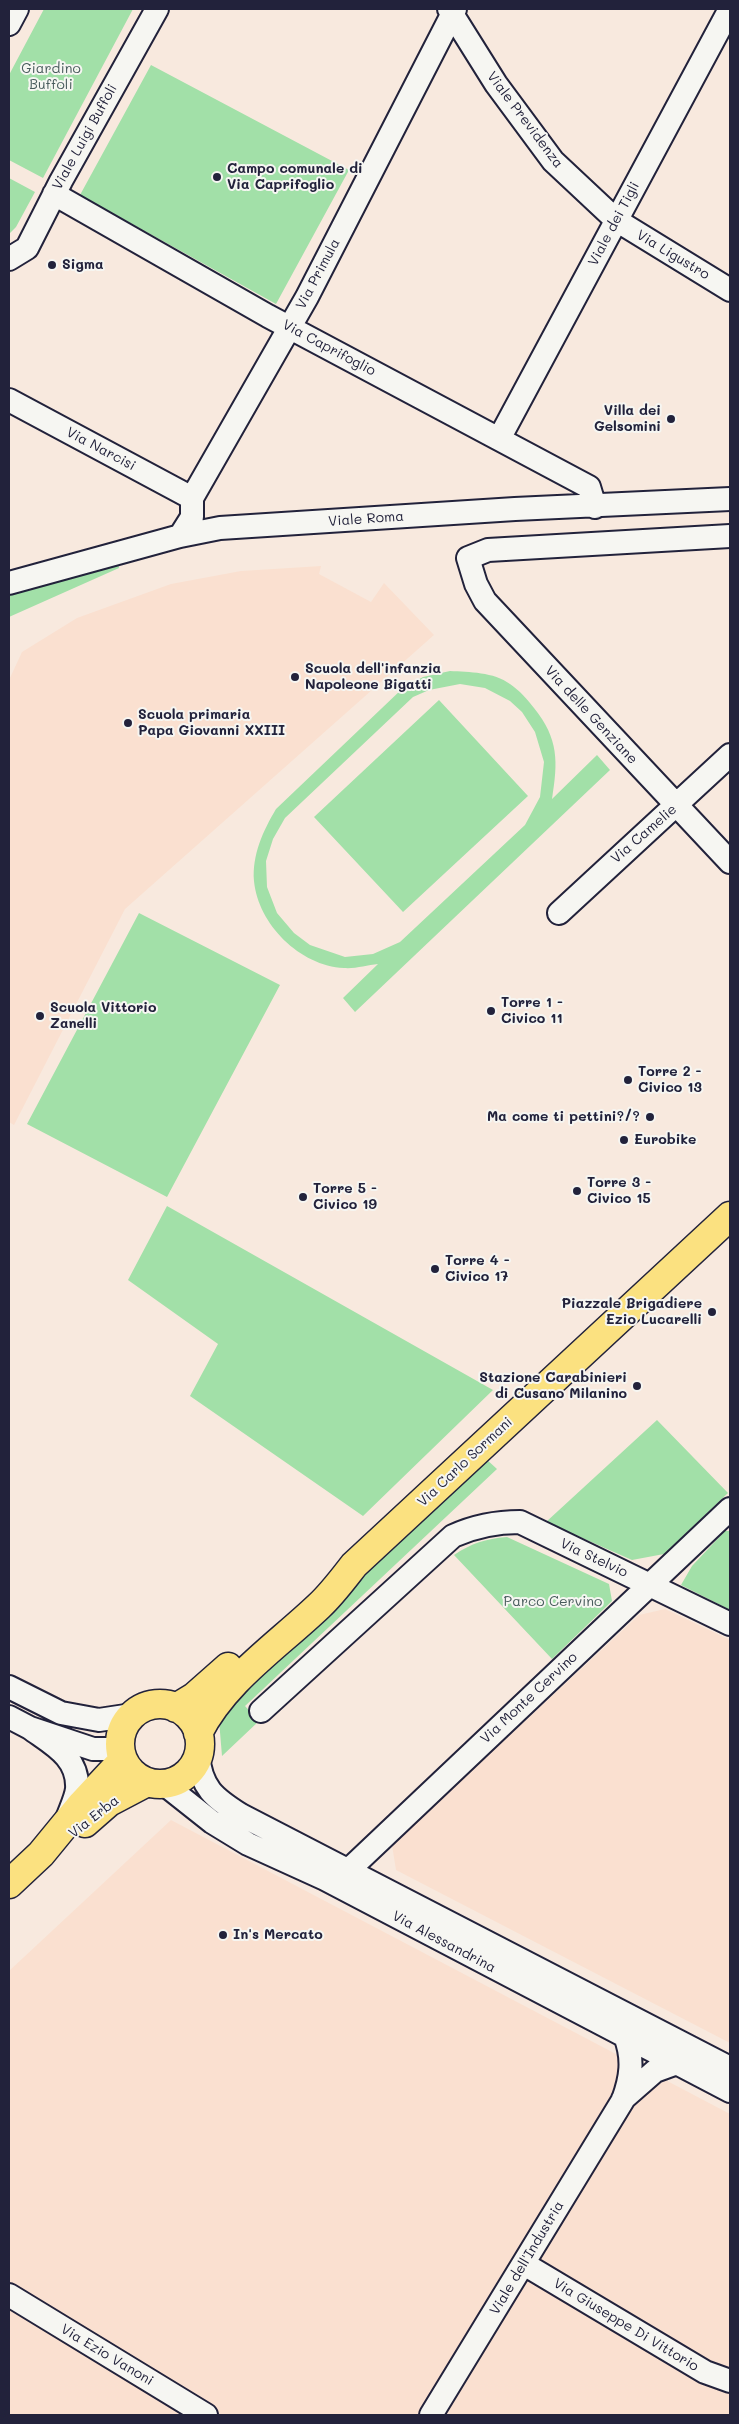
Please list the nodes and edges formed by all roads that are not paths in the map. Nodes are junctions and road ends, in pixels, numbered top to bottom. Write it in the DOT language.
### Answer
graph roads {
  1 [pos="17,9"];
  2 [pos="157,9"];
  3 [pos="730,9"];
  4 [pos="452,11"];
  5 [pos="9,24"];
  6 [pos="54,194"];
  7 [pos="616,220"];
  8 [pos="9,259"];
  9 [pos="730,290"];
  10 [pos="289,327"];
  11 [pos="9,400"];
  12 [pos="499,438"];
  13 [pos="192,498"];
  14 [pos="730,499"];
  15 [pos="594,507"];
  16 [pos="180,536"];
  17 [pos="730,536"];
  18 [pos="9,583"];
  19 [pos="730,755"];
  20 [pos="678,805"];
  21 [pos="730,862"];
  22 [pos="559,913"];
  23 [pos="730,1216"];
  24 [pos="730,1509"];
  25 [pos="354,1565"];
  26 [pos="652,1584"];
  27 [pos="730,1624"];
  28 [pos="9,1687"];
  29 [pos="176,1708"];
  30 [pos="261,1711"];
  31 [pos="132,1715"];
  32 [pos="9,1717"];
  33 [pos="30,1728"];
  34 [pos="198,1744"];
  35 [pos="122,1754"];
  36 [pos="156,1783"];
  37 [pos="65,1824"];
  38 [pos="41,1854"];
  39 [pos="348,1870"];
  40 [pos="325,1879"];
  41 [pos="9,1884"];
  42 [pos="625,2036"];
  43 [pos="677,2063"];
  44 [pos="730,2068"];
  45 [pos="730,2091"];
  46 [pos="622,2100"];
  47 [pos="524,2264"];
  48 [pos="9,2295"];
  49 [pos="730,2381"];
  50 [pos="206,2415"];
  51 [pos="431,2415"];
  1 -- 5 [label="street"];
  2 -- 6 [label="street, Viale Luigi Buffoli"];
  3 -- 7 [label="street, Viale dei Tigli"];
  4 -- 7 [label="street, Viale Previdenza"];
  4 -- 10 [label="street, Via Primula"];
  6 -- 8 [label="street, Viale Luigi Buffoli"];
  6 -- 10 [label="street, Via Caprifoglio"];
  7 -- 9 [label="street, Via Ligustro"];
  7 -- 12 [label="street, Viale dei Tigli"];
  10 -- 12 [label="street, Via Caprifoglio"];
  10 -- 13 [label="street, Via Primula"];
  11 -- 13 [label="street, Via Narcisi"];
  12 -- 15 [label="street, Via Caprifoglio"];
  13 -- 16 [label="street, Via Primula"];
  14 -- 15 [label="street, Viale Roma"];
  15 -- 16 [label="street, Viale Roma"];
  16 -- 18 [label="street, Viale Roma"];
  17 -- 20 [label="street, Via delle Genziane"];
  19 -- 20 [label="street, Via Camelie"];
  20 -- 21 [label="street, Via delle Genziane"];
  20 -- 22 [label="street, Via Camelie"];
  23 -- 25 [label="main road, Via Carlo Sormani"];
  24 -- 26 [label="street, Via Monte Cervino"];
  25 -- 29 [label="main road, Via Carlo Sormani"];
  25 -- 34 [label="main road, Via Carlo Sormani"];
  26 -- 27 [label="street, Via Stelvio"];
  26 -- 30 [label="street, Via Stelvio"];
  26 -- 39 [label="street, Via Monte Cervino"];
  28 -- 31 [label="street"];
  29 -- 31 [label="main road"];
  29 -- 34 [label="main road"];
  31 -- 35 [label="main road"];
  32 -- 33 [label="street"];
  33 -- 35 [label="street"];
  33 -- 37 [label="street"];
  34 -- 36 [label="main road"];
  34 -- 39 [label="street, Via Alessandrina"];
  35 -- 36 [label="main road"];
  35 -- 37 [label="main road, Via Erba"];
  36 -- 38 [label="main road, Via Erba"];
  36 -- 40 [label="street, Via Alessandrina"];
  37 -- 38 [label="main road, Via Erba"];
  38 -- 41 [label="main road, Via Erba"];
  39 -- 40 [label="street, Via Monte Cervino"];
  39 -- 44 [label="street, Via Alessandrina"];
  40 -- 42 [label="street, Via Alessandrina"];
  42 -- 43 [label="street, Via Alessandrina"];
  42 -- 46 [label="street, Viale dell'Industria"];
  43 -- 45 [label="street, Via Alessandrina"];
  43 -- 46 [label="street, Viale dell'Industria"];
  46 -- 47 [label="street, Viale dell'Industria"];
  47 -- 49 [label="street, Via Giuseppe Di Vittorio"];
  47 -- 51 [label="street, Viale dell'Industria"];
  48 -- 50 [label="street, Via Ezio Vanoni"];
}
